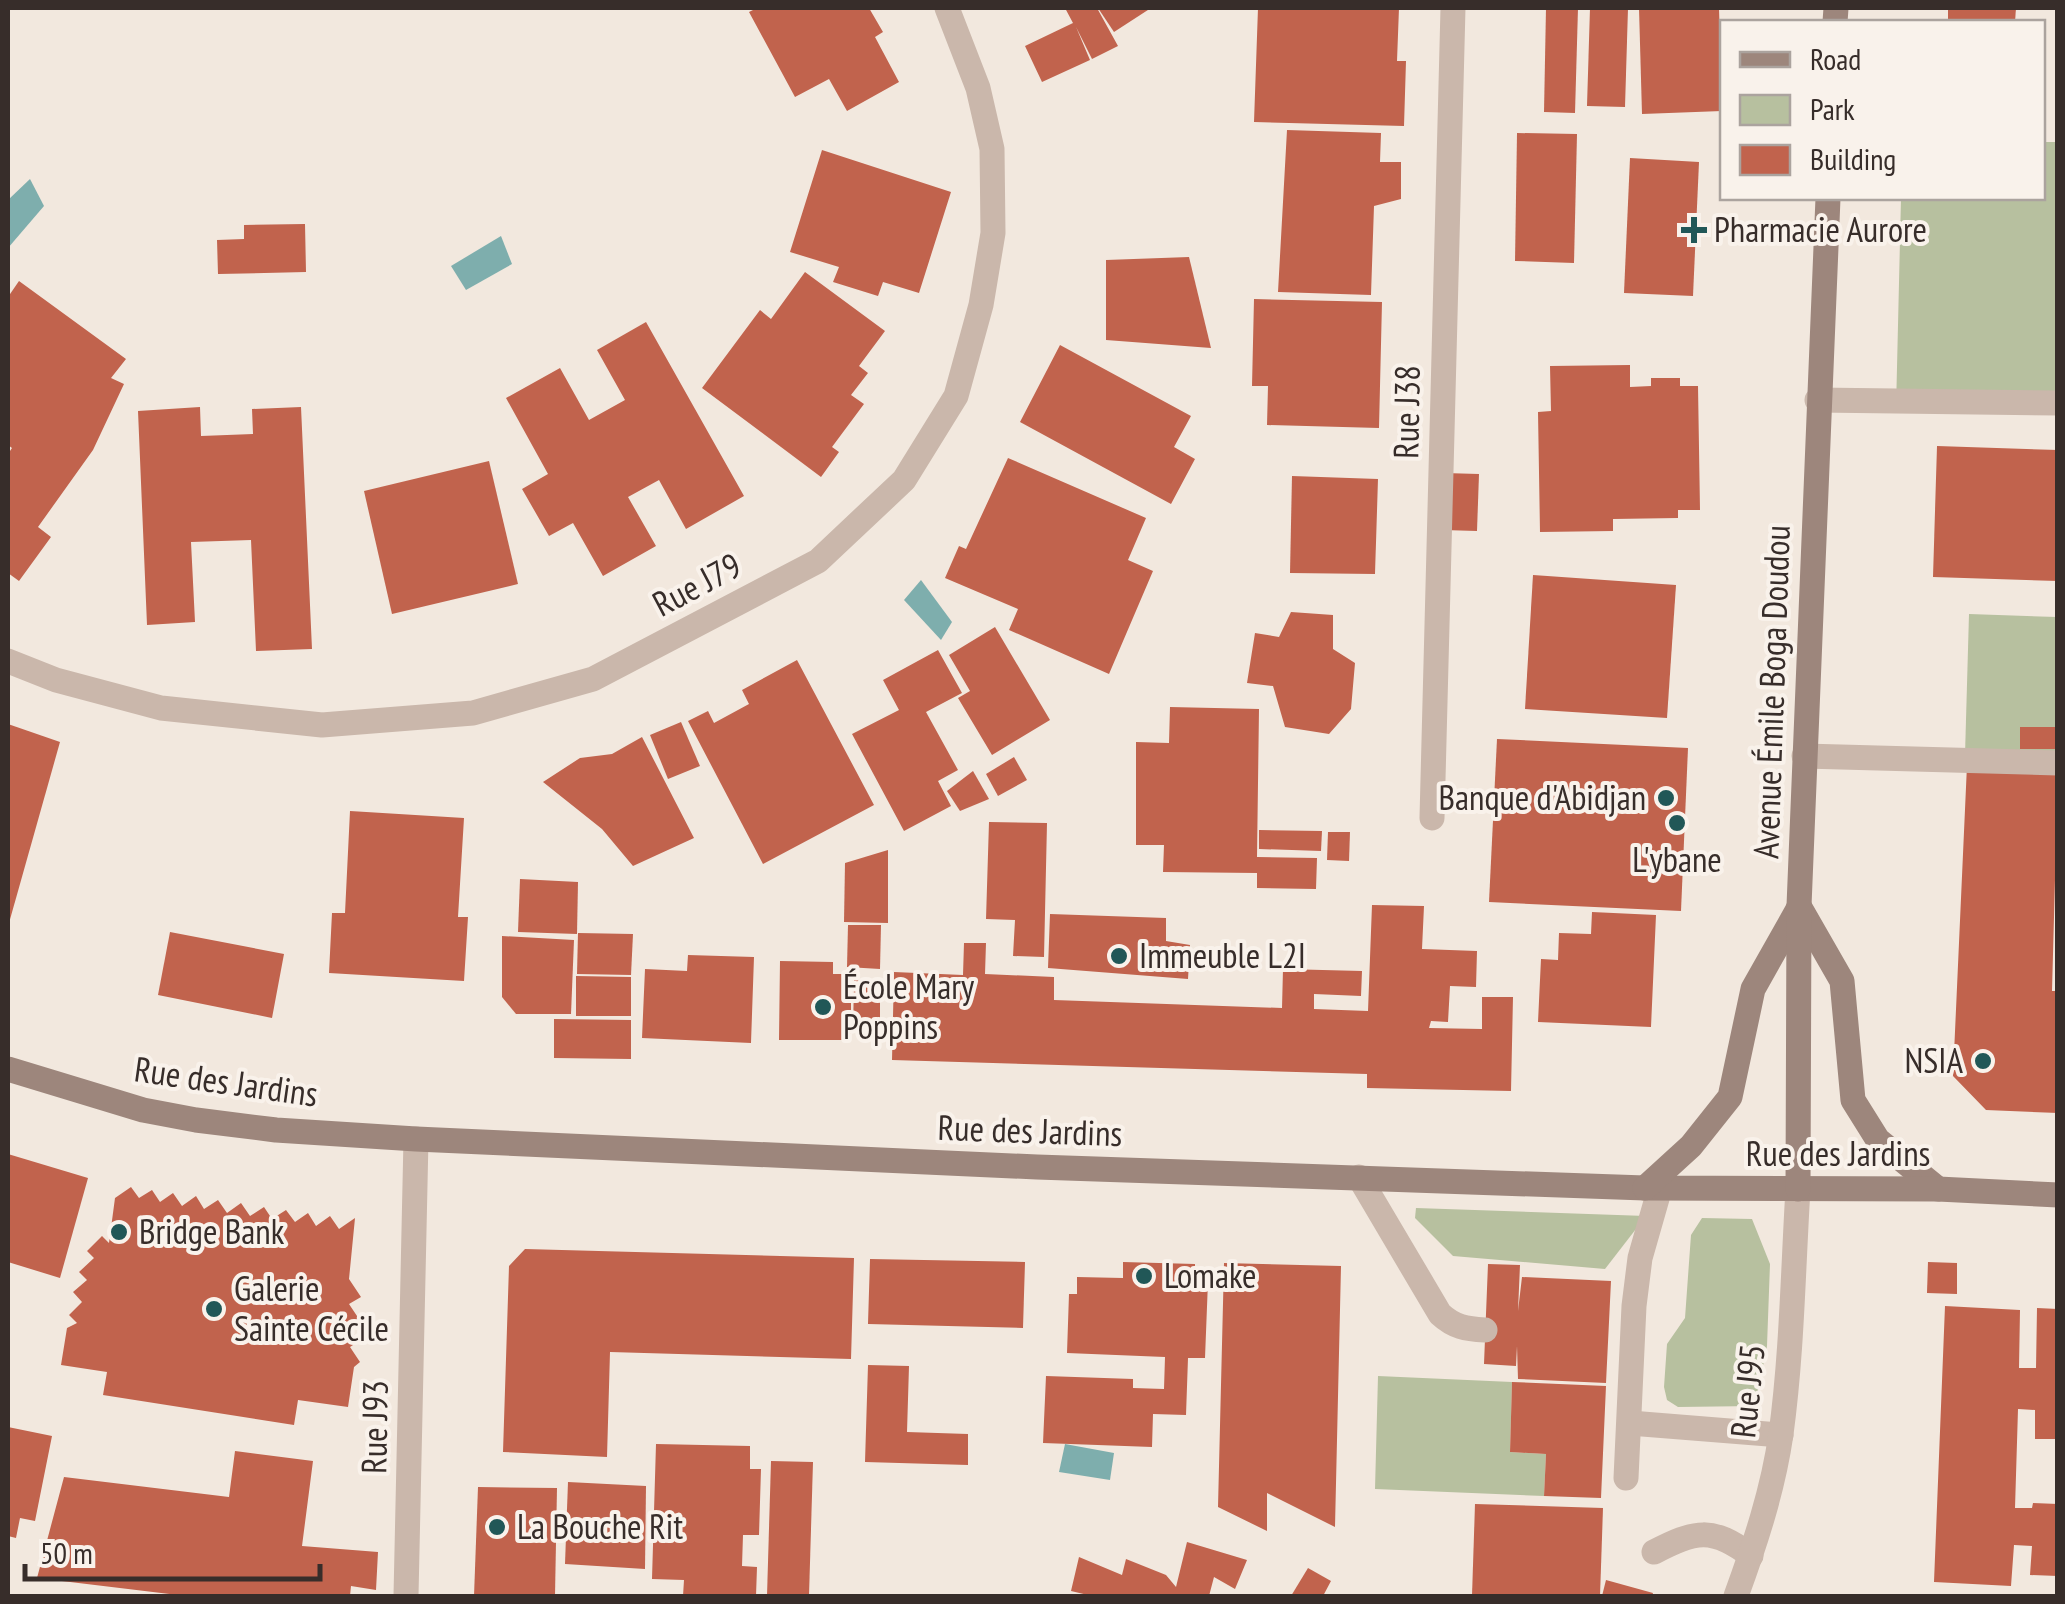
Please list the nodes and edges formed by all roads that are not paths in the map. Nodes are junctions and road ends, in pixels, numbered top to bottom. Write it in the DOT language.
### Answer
graph roads {
  1 [pos="947,8"];
  2 [pos="1453,8"];
  3 [pos="1828,200"];
  4 [pos="1817,400"];
  5 [pos="2058,403"];
  6 [pos="8,661"];
  7 [pos="1804,756"];
  8 [pos="2058,763"];
  9 [pos="1432,818"];
  10 [pos="1799,906"];
  11 [pos="8,1070"];
  12 [pos="416,1138"];
  13 [pos="1359,1178"];
  14 [pos="1652,1188"];
  15 [pos="1798,1189"];
  16 [pos="1938,1189"];
  17 [pos="2058,1195"];
  18 [pos="1485,1330"];
  19 [pos="1630,1424"];
  20 [pos="1780,1435"];
  21 [pos="1626,1478"];
  22 [pos="1654,1552"];
  23 [pos="1751,1556"];
  24 [pos="406,1596"];
  25 [pos="1736,1596"];
  1 -- 6 [label="street, Rue J79"];
  2 -- 9 [label="street, Rue J38"];
  3 -- 4 [label="main road, Avenue Émile Boga Doudou"];
  4 -- 5 [label="street"];
  4 -- 7 [label="main road, Avenue Émile Boga Doudou"];
  7 -- 8 [label="street"];
  7 -- 10 [label="main road, Avenue Émile Boga Doudou"];
  10 -- 14 [label="main road"];
  10 -- 15 [label="main road, Avenue Émile Boga Doudou"];
  10 -- 16 [label="main road"];
  11 -- 12 [label="main road, Rue des Jardins"];
  12 -- 13 [label="main road, Rue des Jardins"];
  12 -- 24 [label="street, Rue J93"];
  13 -- 14 [label="main road, Rue des Jardins"];
  13 -- 18 [label="street"];
  14 -- 15 [label="main road, Rue des Jardins"];
  14 -- 19 [label="street"];
  15 -- 16 [label="main road, Rue des Jardins"];
  15 -- 20 [label="street, Rue J95"];
  16 -- 17 [label="main road, Rue des Jardins"];
  19 -- 20 [label="street"];
  19 -- 21 [label="street"];
  20 -- 23 [label="street, Rue J95"];
  22 -- 23 [label="street"];
  23 -- 25 [label="street, Rue J95"];
}
